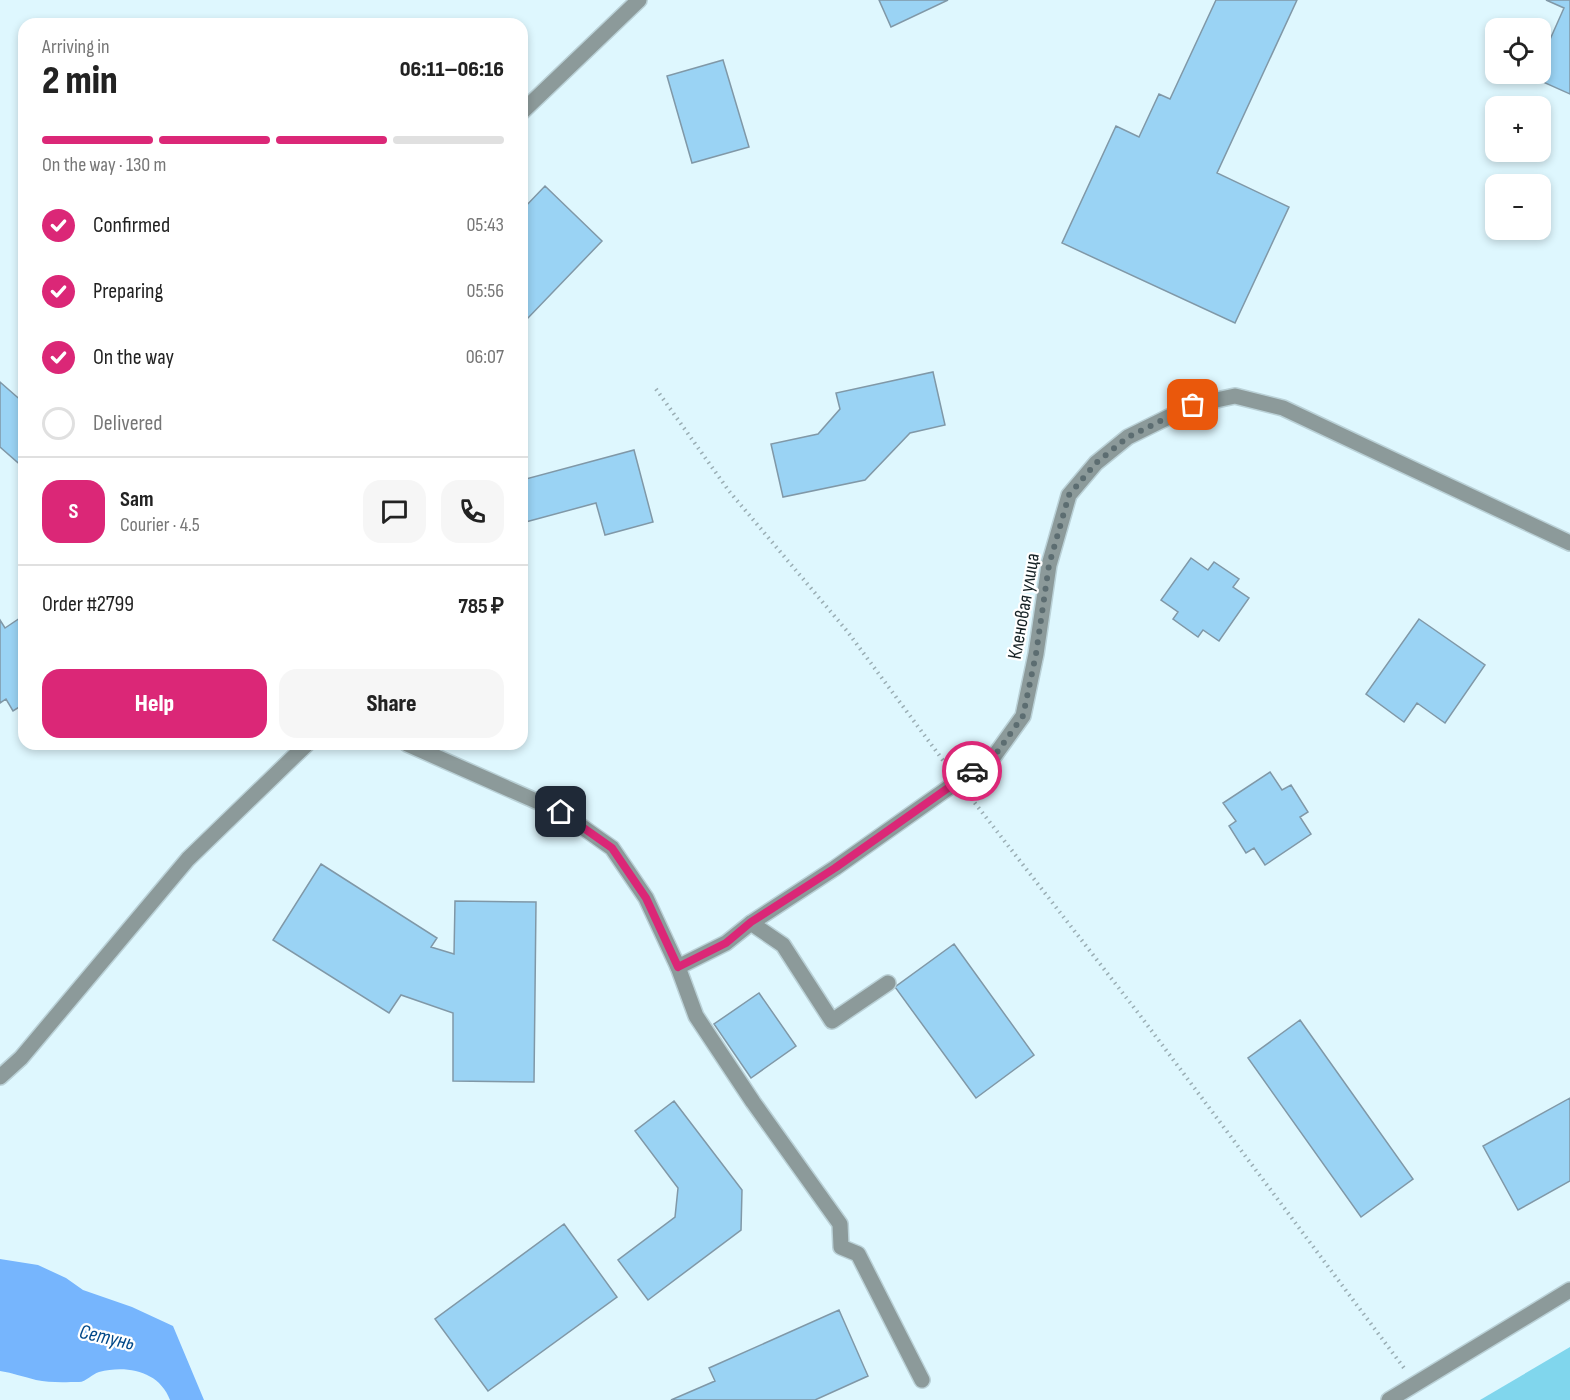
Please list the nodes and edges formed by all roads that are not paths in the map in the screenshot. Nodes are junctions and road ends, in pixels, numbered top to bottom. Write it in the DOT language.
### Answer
graph roads {
  1 [pos="639,0"];
  2 [pos="528,106"];
  3 [pos="1570,543"];
  4 [pos="301,750"];
  5 [pos="421,750"];
  6 [pos="751,922"];
  7 [pos="678,967"];
  8 [pos="888,983"];
  9 [pos="0,1077"];
  10 [pos="1570,1290"];
  11 [pos="922,1380"];
  12 [pos="1389,1400"];
  1 -- 2 [label="street"];
  3 -- 6 [label="street, Кленовая улица"];
  4 -- 9 [label="street"];
  5 -- 7 [label="street"];
  6 -- 7 [label="street, Кленовая улица"];
  6 -- 8 [label="street"];
  7 -- 11 [label="street"];
  10 -- 12 [label="street"];
}
